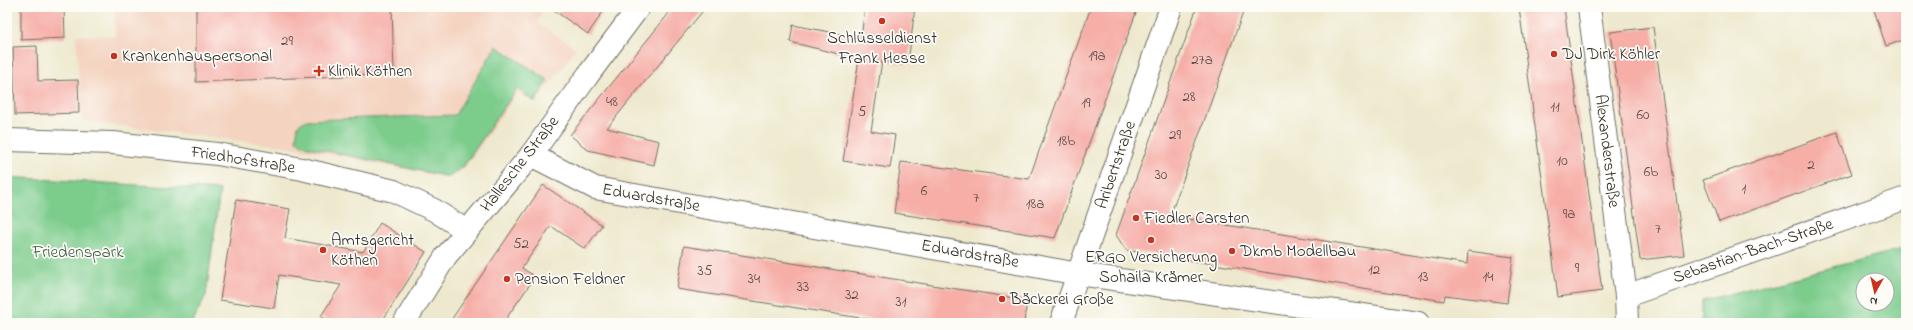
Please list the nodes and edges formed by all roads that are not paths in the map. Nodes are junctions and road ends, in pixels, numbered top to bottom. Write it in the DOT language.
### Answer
graph roads {
  1 [pos="639,7"];
  2 [pos="1171,7"];
  3 [pos="1589,7"];
  4 [pos="7,140"];
  5 [pos="531,155"];
  6 [pos="1906,198"];
  7 [pos="467,231"];
  8 [pos="1079,274"];
  9 [pos="1626,296"];
  10 [pos="404,323"];
  11 [pos="1061,323"];
  12 [pos="1418,323"];
  13 [pos="1627,323"];
  1 -- 5 [label="street, Hallesche Straße"];
  2 -- 8 [label="street, Aribertstraße"];
  3 -- 9 [label="street, Alexanderstraße"];
  4 -- 7 [label="street, Friedhofstraße"];
  5 -- 7 [label="street, Hallesche Straße"];
  5 -- 8 [label="street, Eduardstraße"];
  6 -- 9 [label="street, Sebastian-Bach-Straße"];
  7 -- 10 [label="street, Hallesche Straße"];
  8 -- 11 [label="street, Aribertstraße"];
  8 -- 12 [label="street, Eduardstraße"];
  9 -- 13 [label="street"];
}
